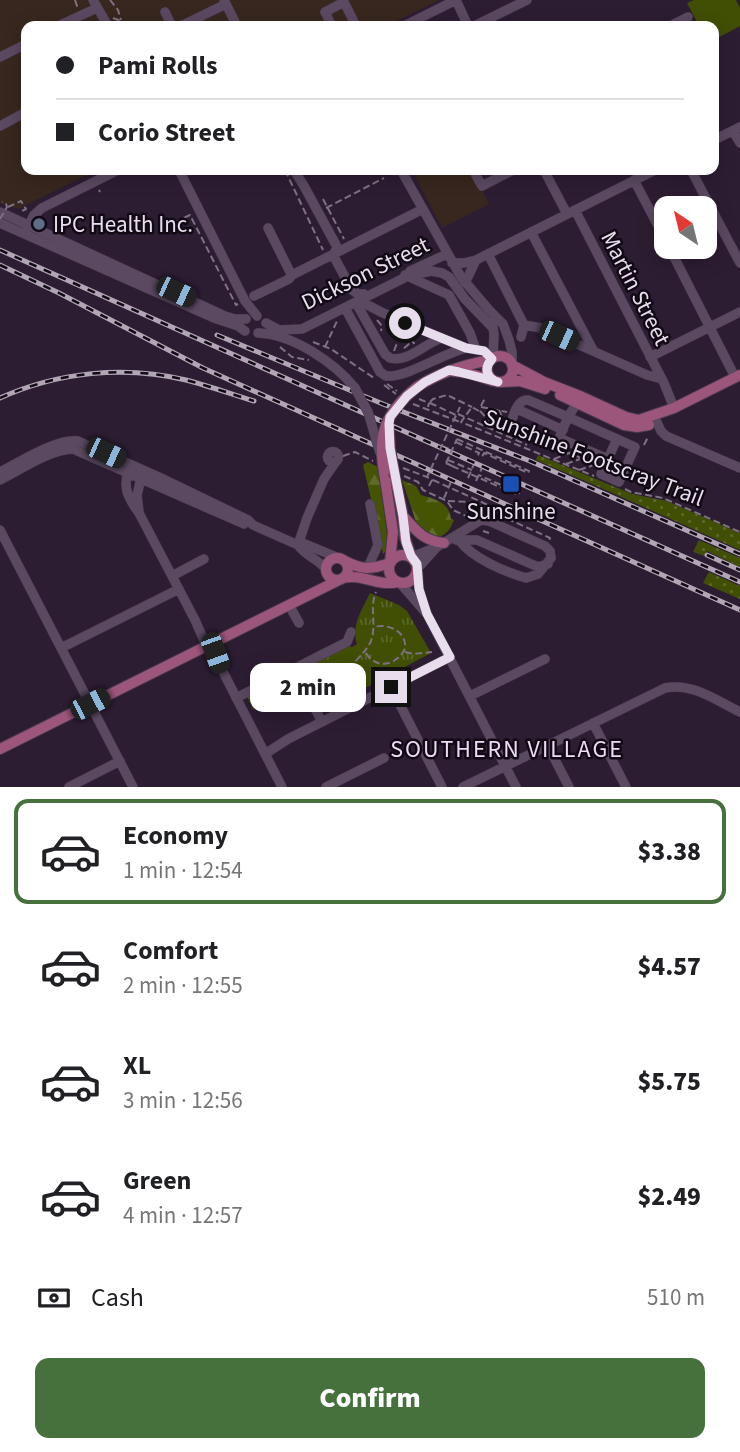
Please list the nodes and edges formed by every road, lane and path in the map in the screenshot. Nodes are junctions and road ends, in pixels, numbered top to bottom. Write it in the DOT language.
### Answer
graph roads {
  1 [pos="75,0"];
  2 [pos="110,0"];
  3 [pos="456,0"];
  4 [pos="527,0"];
  5 [pos="343,1"];
  6 [pos="225,2"];
  7 [pos="443,3"];
  8 [pos="95,4"];
  9 [pos="78,8"];
  10 [pos="165,12"];
  11 [pos="688,17"];
  12 [pos="66,21"];
  13 [pos="110,21"];
  14 [pos="122,21"];
  15 [pos="170,21"];
  16 [pos="190,21"];
  17 [pos="234,21"];
  18 [pos="330,21"];
  19 [pos="353,21"];
  20 [pos="412,21"];
  21 [pos="466,21"];
  22 [pos="484,21"];
  23 [pos="680,21"];
  24 [pos="21,46"];
  25 [pos="0,57"];
  26 [pos="21,116"];
  27 [pos="0,126"];
  28 [pos="737,129"];
  29 [pos="719,138"];
  30 [pos="740,143"];
  31 [pos="106,175"];
  32 [pos="180,175"];
  33 [pos="287,175"];
  34 [pos="297,175"];
  35 [pos="404,175"];
  36 [pos="476,175"];
  37 [pos="503,175"];
  38 [pos="547,175"];
  39 [pos="644,175"];
  40 [pos="694,175"];
  41 [pos="384,178"];
  42 [pos="634,180"];
  43 [pos="323,199"];
  44 [pos="3,207"];
  45 [pos="319,208"];
  46 [pos="423,209"];
  47 [pos="19,212"];
  48 [pos="571,212"];
  49 [pos="654,218"];
  50 [pos="0,221"];
  51 [pos="29,224"];
  52 [pos="164,227"];
  53 [pos="268,228"];
  54 [pos="531,232"];
  55 [pos="24,234"];
  56 [pos="347,247"];
  57 [pos="488,254"];
  58 [pos="330,256"];
  59 [pos="449,258"];
  60 [pos="675,259"];
  61 [pos="476,260"];
  62 [pos="740,264"];
  63 [pos="293,274"];
  64 [pos="406,275"];
  65 [pos="465,283"];
  66 [pos="254,296"];
  67 [pos="360,299"];
  68 [pos="240,303"];
  69 [pos="345,308"];
  70 [pos="489,310"];
  71 [pos="740,312"];
  72 [pos="374,316"];
  73 [pos="246,319"];
  74 [pos="261,319"];
  75 [pos="337,320"];
  76 [pos="524,325"];
  77 [pos="710,327"];
  78 [pos="493,328"];
  79 [pos="245,331"];
  80 [pos="401,331"];
  81 [pos="382,332"];
  82 [pos="258,333"];
  83 [pos="521,337"];
  84 [pos="442,338"];
  85 [pos="283,341"];
  86 [pos="326,346"];
  87 [pos="391,346"];
  88 [pos="466,348"];
  89 [pos="476,349"];
  90 [pos="594,351"];
  91 [pos="650,358"];
  92 [pos="492,359"];
  93 [pos="309,360"];
  94 [pos="343,364"];
  95 [pos="353,364"];
  96 [pos="512,364"];
  97 [pos="449,370"];
  98 [pos="738,376"];
  99 [pos="663,381"];
  100 [pos="501,382"];
  101 [pos="485,398"];
  102 [pos="579,399"];
  103 [pos="462,402"];
  104 [pos="686,403"];
  105 [pos="472,407"];
  106 [pos="674,408"];
  107 [pos="480,409"];
  108 [pos="514,411"];
  109 [pos="456,414"];
  110 [pos="390,417"];
  111 [pos="568,417"];
  112 [pos="656,419"];
  113 [pos="561,434"];
  114 [pos="648,437"];
  115 [pos="617,439"];
  116 [pos="456,442"];
  117 [pos="75,445"];
  118 [pos="442,446"];
  119 [pos="643,447"];
  120 [pos="452,450"];
  121 [pos="477,457"];
  122 [pos="382,458"];
  123 [pos="481,459"];
  124 [pos="553,459"];
  125 [pos="582,459"];
  126 [pos="448,460"];
  127 [pos="608,460"];
  128 [pos="474,464"];
  129 [pos="566,464"];
  130 [pos="404,467"];
  131 [pos="482,468"];
  132 [pos="740,468"];
  133 [pos="129,469"];
  134 [pos="579,470"];
  135 [pos="472,471"];
  136 [pos="0,472"];
  137 [pos="143,475"];
  138 [pos="479,475"];
  139 [pos="427,477"];
  140 [pos="468,478"];
  141 [pos="324,479"];
  142 [pos="600,479"];
  143 [pos="0,480"];
  144 [pos="432,480"];
  145 [pos="476,481"];
  146 [pos="451,482"];
  147 [pos="621,488"];
  148 [pos="445,500"];
  149 [pos="370,504"];
  150 [pos="139,513"];
  151 [pos="498,514"];
  152 [pos="403,516"];
  153 [pos="508,519"];
  154 [pos="476,522"];
  155 [pos="0,530"];
  156 [pos="483,531"];
  157 [pos="740,532"];
  158 [pos="489,533"];
  159 [pos="459,540"];
  160 [pos="477,540"];
  161 [pos="295,544"];
  162 [pos="443,544"];
  163 [pos="204,559"];
  164 [pos="342,559"];
  165 [pos="390,562"];
  166 [pos="415,563"];
  167 [pos="548,564"];
  168 [pos="367,569"];
  169 [pos="326,570"];
  170 [pos="172,576"];
  171 [pos="342,579"];
  172 [pos="399,582"];
  173 [pos="380,583"];
  174 [pos="179,589"];
  175 [pos="293,603"];
  176 [pos="427,614"];
  177 [pos="299,623"];
  178 [pos="373,627"];
  179 [pos="351,632"];
  180 [pos="208,644"];
  181 [pos="61,649"];
  182 [pos="365,652"];
  183 [pos="403,652"];
  184 [pos="432,652"];
  185 [pos="318,657"];
  186 [pos="450,657"];
  187 [pos="545,659"];
  188 [pos="294,669"];
  189 [pos="391,687"];
  190 [pos="470,696"];
  191 [pos="236,698"];
  192 [pos="90,704"];
  193 [pos="740,712"];
  194 [pos="322,722"];
  195 [pos="593,723"];
  196 [pos="548,746"];
  197 [pos="0,749"];
  198 [pos="263,751"];
  199 [pos="384,758"];
  200 [pos="120,761"];
  201 [pos="505,766"];
  202 [pos="69,787"];
  203 [pos="133,787"];
  204 [pos="282,787"];
  205 [pos="326,787"];
  206 [pos="442,787"];
  207 [pos="463,787"];
  208 [pos="516,787"];
  209 [pos="569,787"];
  210 [pos="626,787"];
  1 -- 9 [label="path"];
  2 -- 14 [label="path"];
  3 -- 7 [label="street"];
  3 -- 21 [label="street"];
  4 -- 22 [label="street"];
  5 -- 18 [label="street"];
  5 -- 19 [label="street"];
  6 -- 16 [label="street"];
  6 -- 17 [label="street"];
  7 -- 20 [label="street"];
  8 -- 12 [label="street"];
  8 -- 13 [label="street"];
  10 -- 15 [label="street"];
  11 -- 23 [label="street"];
  24 -- 25 [label="street"];
  26 -- 27 [label="street"];
  28 -- 29 [label="street"];
  28 -- 30 [label="street"];
  31 -- 51 [label="street"];
  32 -- 68 [label="street"];
  33 -- 58 [label="path"];
  34 -- 45 [label="street"];
  35 -- 46 [label="street"];
  36 -- 37 [label="street"];
  38 -- 48 [label="street, Martin Street"];
  39 -- 42 [label="street, Dickson Street"];
  40 -- 62 [label="street"];
  41 -- 45 [label="path"];
  42 -- 48 [label="street, Dickson Street"];
  42 -- 49 [label="street"];
  43 -- 45 [label="path"];
  44 -- 47 [label="path"];
  44 -- 50 [label="path, bridge"];
  44 -- 51 [label="street"];
  45 -- 56 [label="path"];
  45 -- 58 [label="street"];
  46 -- 56 [label="street"];
  46 -- 59 [label="street"];
  48 -- 54 [label="street, Dickson Street"];
  48 -- 91 [label="street, Martin Street"];
  50 -- 55 [label="street"];
  51 -- 55 [label="street"];
  51 -- 73 [label="street"];
  52 -- 68 [label="path"];
  53 -- 63 [label="street"];
  54 -- 57 [label="street, Dickson Street"];
  54 -- 90 [label="street"];
  55 -- 79 [label="street"];
  56 -- 58 [label="street"];
  57 -- 61 [label="street, Dickson Street"];
  57 -- 76 [label="street"];
  58 -- 63 [label="street"];
  58 -- 67 [label="street"];
  59 -- 61 [label="street, Dickson Street"];
  59 -- 64 [label="street, Dickson Street"];
  59 -- 65 [label="street"];
  60 -- 77 [label="street"];
  61 -- 65 [label="street"];
  63 -- 66 [label="street"];
  64 -- 67 [label="street, Dickson Street"];
  64 -- 78 [label="street"];
  64 -- 89 [label="street"];
  65 -- 70 [label="street"];
  67 -- 69 [label="street"];
  67 -- 74 [label="street, Dickson Street"];
  67 -- 84 [label="street"];
  67 -- 84 [label="street"];
  68 -- 73 [label="street"];
  68 -- 74 [label="street"];
  69 -- 74 [label="street"];
  69 -- 88 [label="street"];
  70 -- 78 [label="street"];
  70 -- 96 [label="street"];
  71 -- 77 [label="street"];
  72 -- 81 [label="path"];
  73 -- 74 [label="street"];
  73 -- 79 [label="street"];
  74 -- 82 [label="street"];
  75 -- 86 [label="path"];
  76 -- 83 [label="street"];
  76 -- 90 [label="street"];
  77 -- 91 [label="street"];
  77 -- 98 [label="street"];
  78 -- 92 [label="street"];
  79 -- 82 [label="street"];
  80 -- 87 [label="path"];
  82 -- 85 [label="street"];
  84 -- 88 [label="street"];
  85 -- 93 [label="path"];
  85 -- 122 [label="street, bridge"];
  88 -- 89 [label="street"];
  89 -- 92 [label="street"];
  90 -- 99 [label="street"];
  91 -- 99 [label="street, Martin Street"];
  92 -- 96 [label="main road"];
  92 -- 97 [label="main road"];
  92 -- 100 [label="main road"];
  94 -- 95 [label="path"];
  96 -- 100 [label="main road"];
  96 -- 102 [label="main road"];
  97 -- 100 [label="main road"];
  97 -- 110 [label="main road, bridge"];
  98 -- 104 [label="main road"];
  99 -- 104 [label="street, Martin Street"];
  99 -- 106 [label="street, Martin Street"];
  100 -- 102 [label="main road"];
  101 -- 107 [label="path"];
  102 -- 111 [label="street"];
  102 -- 112 [label="main road"];
  103 -- 105 [label="path"];
  103 -- 109 [label="path, bridge"];
  103 -- 109 [label="path"];
  104 -- 106 [label="main road"];
  105 -- 107 [label="path, Sunshine Footscray Trail"];
  105 -- 124 [label="path, Sunshine Footscray Trail"];
  106 -- 112 [label="main road"];
  107 -- 108 [label="path"];
  107 -- 109 [label="path, bridge"];
  108 -- 111 [label="street"];
  108 -- 113 [label="street"];
  108 -- 113 [label="street"];
  109 -- 118 [label="path, bridge"];
  110 -- 122 [label="main road, bridge"];
  110 -- 152 [label="main road, bridge"];
  111 -- 113 [label="street"];
  111 -- 115 [label="street"];
  112 -- 132 [label="street"];
  113 -- 127 [label="street"];
  114 -- 119 [label="path"];
  115 -- 127 [label="street"];
  115 -- 127 [label="street"];
  116 -- 120 [label="path, bridge"];
  116 -- 121 [label="path, bridge"];
  116 -- 123 [label="path"];
  117 -- 133 [label="street"];
  117 -- 136 [label="street"];
  117 -- 143 [label="street"];
  118 -- 120 [label="path, bridge"];
  118 -- 139 [label="path, bridge"];
  120 -- 126 [label="path, bridge"];
  122 -- 165 [label="main road, bridge"];
  124 -- 125 [label="path"];
  124 -- 129 [label="path, Sunshine Footscray Trail"];
  125 -- 129 [label="path"];
  125 -- 134 [label="path"];
  126 -- 135 [label="path, bridge"];
  126 -- 138 [label="path, bridge"];
  128 -- 135 [label="path"];
  129 -- 134 [label="path, Sunshine Footscray Trail"];
  130 -- 139 [label="path"];
  131 -- 138 [label="path"];
  133 -- 137 [label="street"];
  133 -- 150 [label="street"];
  134 -- 142 [label="path, Sunshine Footscray Trail"];
  135 -- 140 [label="path"];
  137 -- 150 [label="street"];
  137 -- 161 [label="street"];
  138 -- 145 [label="path"];
  139 -- 144 [label="path, bridge"];
  141 -- 141 [label="street"];
  141 -- 161 [label="street"];
  144 -- 148 [label="path, bridge"];
  144 -- 151 [label="path, bridge"];
  146 -- 148 [label="path"];
  147 -- 157 [label="path, Sunshine Footscray Trail"];
  148 -- 151 [label="path, bridge"];
  148 -- 154 [label="path"];
  149 -- 168 [label="street"];
  150 -- 170 [label="street"];
  151 -- 153 [label="path"];
  152 -- 162 [label="main road"];
  152 -- 166 [label="main road"];
  154 -- 160 [label="street"];
  154 -- 162 [label="street"];
  154 -- 167 [label="street"];
  155 -- 181 [label="street"];
  156 -- 158 [label="path"];
  159 -- 160 [label="street"];
  159 -- 162 [label="street"];
  159 -- 167 [label="street"];
  160 -- 167 [label="street"];
  161 -- 164 [label="street"];
  161 -- 169 [label="street"];
  162 -- 166 [label="street"];
  163 -- 170 [label="street"];
  164 -- 168 [label="main road"];
  164 -- 169 [label="main road"];
  164 -- 171 [label="main road"];
  165 -- 166 [label="main road"];
  165 -- 168 [label="main road"];
  165 -- 172 [label="main road"];
  166 -- 172 [label="main road"];
  166 -- 176 [label="street"];
  169 -- 171 [label="main road"];
  169 -- 175 [label="main road"];
  170 -- 174 [label="street"];
  171 -- 173 [label="main road"];
  171 -- 175 [label="main road"];
  172 -- 173 [label="main road"];
  172 -- 176 [label="street"];
  173 -- 178 [label="path"];
  174 -- 180 [label="street"];
  174 -- 181 [label="street"];
  175 -- 177 [label="street"];
  175 -- 180 [label="main road"];
  176 -- 186 [label="street"];
  178 -- 182 [label="path"];
  178 -- 183 [label="path"];
  179 -- 185 [label="street"];
  180 -- 191 [label="street"];
  180 -- 192 [label="main road"];
  181 -- 192 [label="street"];
  182 -- 183 [label="path"];
  182 -- 185 [label="path"];
  183 -- 184 [label="path"];
  185 -- 188 [label="street"];
  186 -- 189 [label="street"];
  186 -- 190 [label="street"];
  187 -- 190 [label="street"];
  188 -- 191 [label="street"];
  188 -- 194 [label="street"];
  189 -- 194 [label="street"];
  189 -- 206 [label="street"];
  190 -- 201 [label="street"];
  191 -- 198 [label="street"];
  192 -- 197 [label="main road"];
  192 -- 200 [label="street"];
  193 -- 195 [label="street"];
  194 -- 198 [label="street"];
  195 -- 196 [label="street"];
  195 -- 210 [label="street"];
  196 -- 201 [label="street"];
  196 -- 209 [label="street"];
  198 -- 204 [label="street"];
  199 -- 205 [label="street"];
  200 -- 202 [label="street"];
  200 -- 203 [label="street"];
  201 -- 207 [label="street"];
  201 -- 208 [label="street"];
}
